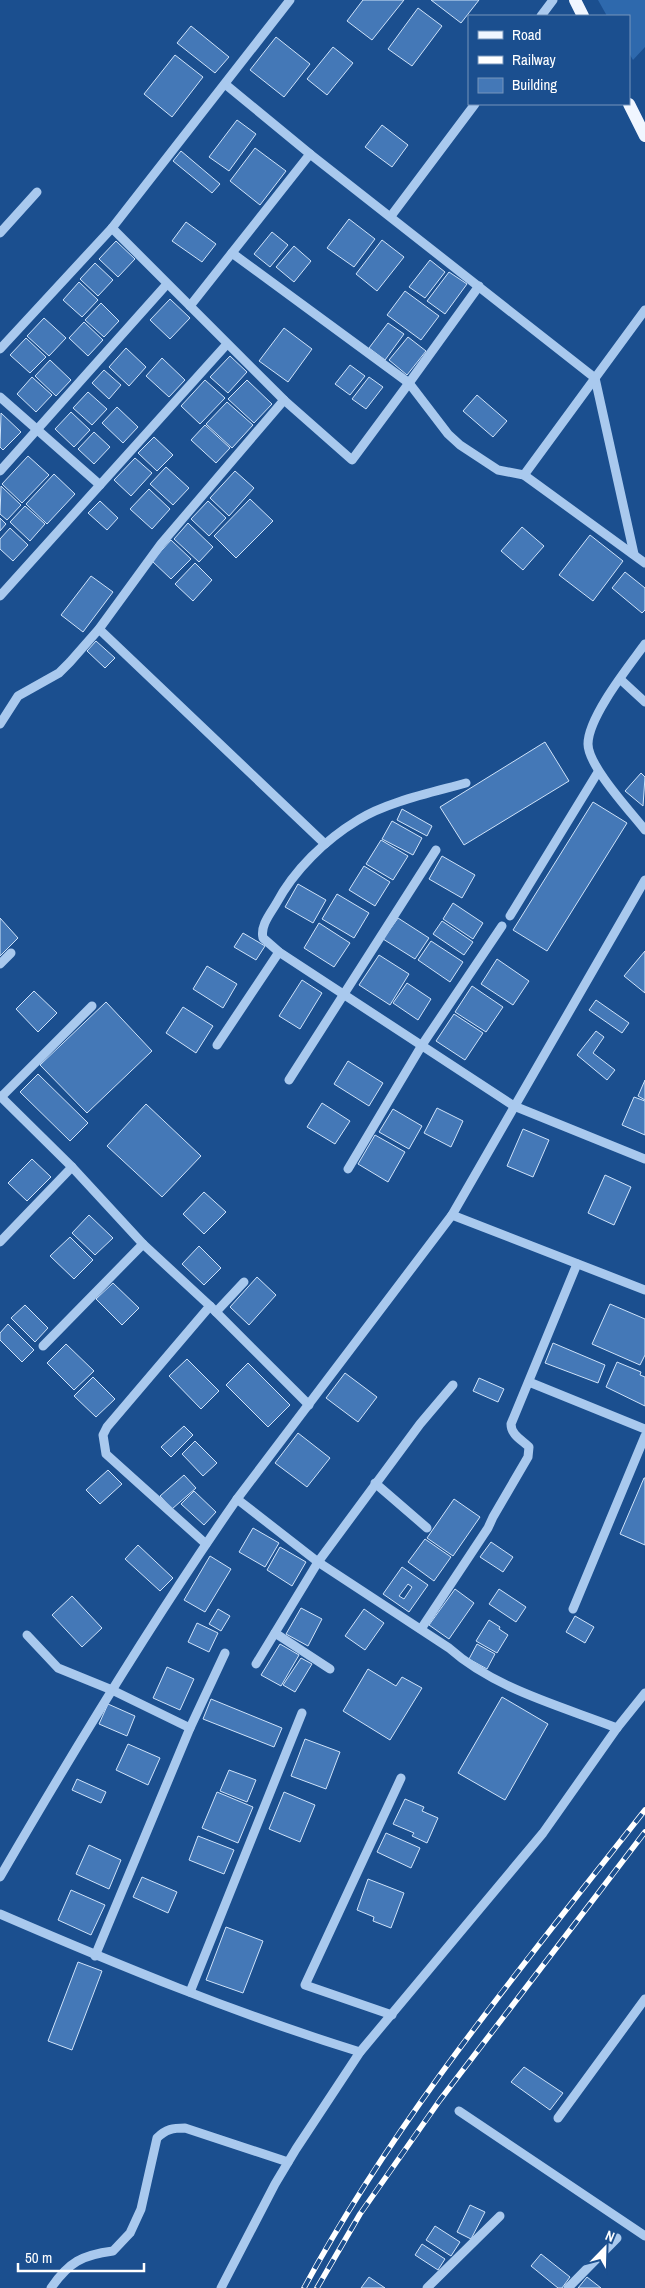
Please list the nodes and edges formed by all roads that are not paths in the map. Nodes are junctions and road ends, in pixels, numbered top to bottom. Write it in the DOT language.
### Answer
graph roads {
  1 [pos="290,0"];
  2 [pos="553,0"];
  3 [pos="575,0"];
  4 [pos="542,15"];
  5 [pos="582,15"];
  6 [pos="225,84"];
  7 [pos="474,105"];
  8 [pos="630,105"];
  9 [pos="645,135"];
  10 [pos="310,154"];
  11 [pos="37,192"];
  12 [pos="391,216"];
  13 [pos="112,228"];
  14 [pos="0,232"];
  15 [pos="232,253"];
  16 [pos="167,284"];
  17 [pos="479,286"];
  18 [pos="190,306"];
  19 [pos="645,310"];
  20 [pos="227,344"];
  21 [pos="0,348"];
  22 [pos="595,378"];
  23 [pos="408,384"];
  24 [pos="0,398"];
  25 [pos="284,400"];
  26 [pos="37,430"];
  27 [pos="0,472"];
  28 [pos="524,475"];
  29 [pos="100,485"];
  30 [pos="634,554"];
  31 [pos="645,563"];
  32 [pos="0,596"];
  33 [pos="99,629"];
  34 [pos="645,644"];
  35 [pos="620,679"];
  36 [pos="645,702"];
  37 [pos="0,724"];
  38 [pos="598,772"];
  39 [pos="466,783"];
  40 [pos="645,830"];
  41 [pos="325,844"];
  42 [pos="436,850"];
  43 [pos="645,880"];
  44 [pos="510,916"];
  45 [pos="502,926"];
  46 [pos="279,952"];
  47 [pos="11,953"];
  48 [pos="0,964"];
  49 [pos="344,994"];
  50 [pos="92,1006"];
  51 [pos="217,1045"];
  52 [pos="422,1045"];
  53 [pos="289,1080"];
  54 [pos="0,1096"];
  55 [pos="514,1106"];
  56 [pos="645,1159"];
  57 [pos="72,1167"];
  58 [pos="348,1169"];
  59 [pos="452,1215"];
  60 [pos="0,1242"];
  61 [pos="143,1244"];
  62 [pos="577,1264"];
  63 [pos="244,1282"];
  64 [pos="645,1290"];
  65 [pos="213,1309"];
  66 [pos="42,1346"];
  67 [pos="529,1382"];
  68 [pos="453,1385"];
  69 [pos="309,1405"];
  70 [pos="645,1429"];
  71 [pos="645,1436"];
  72 [pos="375,1483"];
  73 [pos="237,1499"];
  74 [pos="427,1528"];
  75 [pos="206,1544"];
  76 [pos="318,1562"];
  77 [pos="573,1609"];
  78 [pos="421,1629"];
  79 [pos="275,1633"];
  80 [pos="27,1635"];
  81 [pos="224,1653"];
  82 [pos="256,1664"];
  83 [pos="330,1669"];
  84 [pos="112,1690"];
  85 [pos="645,1693"];
  86 [pos="302,1713"];
  87 [pos="190,1728"];
  88 [pos="617,1728"];
  89 [pos="401,1778"];
  90 [pos="0,1877"];
  91 [pos="0,1914"];
  92 [pos="95,1956"];
  93 [pos="190,1992"];
  94 [pos="645,1999"];
  95 [pos="392,2015"];
  96 [pos="360,2052"];
  97 [pos="458,2111"];
  98 [pos="558,2118"];
  99 [pos="288,2162"];
  100 [pos="500,2216"];
  101 [pos="645,2236"];
  102 [pos="617,2238"];
  103 [pos="51,2288"];
  104 [pos="222,2288"];
  105 [pos="428,2288"];
  106 [pos="568,2288"];
  1 -- 6 [label="street"];
  2 -- 4 [label="street"];
  3 -- 5 [label="main road"];
  6 -- 10 [label="street"];
  6 -- 13 [label="street"];
  7 -- 12 [label="street"];
  8 -- 9 [label="main road"];
  10 -- 12 [label="street"];
  10 -- 15 [label="street"];
  11 -- 14 [label="street"];
  12 -- 17 [label="street"];
  13 -- 16 [label="street"];
  13 -- 21 [label="street"];
  15 -- 18 [label="street"];
  15 -- 23 [label="street"];
  16 -- 18 [label="street"];
  16 -- 26 [label="street"];
  17 -- 22 [label="street"];
  17 -- 23 [label="street"];
  18 -- 20 [label="street"];
  19 -- 22 [label="street"];
  20 -- 25 [label="street"];
  20 -- 29 [label="street"];
  22 -- 28 [label="street"];
  22 -- 30 [label="street"];
  23 -- 25 [label="street"];
  23 -- 28 [label="street"];
  24 -- 26 [label="street"];
  25 -- 33 [label="street"];
  26 -- 27 [label="street"];
  26 -- 29 [label="street"];
  28 -- 30 [label="street"];
  29 -- 32 [label="street"];
  30 -- 31 [label="street"];
  33 -- 37 [label="street"];
  33 -- 41 [label="street"];
  34 -- 35 [label="street"];
  35 -- 36 [label="street"];
  35 -- 38 [label="street"];
  38 -- 40 [label="street"];
  38 -- 44 [label="street"];
  39 -- 41 [label="street"];
  41 -- 46 [label="street"];
  42 -- 49 [label="street"];
  43 -- 55 [label="street"];
  45 -- 52 [label="street"];
  46 -- 49 [label="street"];
  46 -- 51 [label="street"];
  47 -- 48 [label="street"];
  49 -- 52 [label="street"];
  49 -- 53 [label="street"];
  50 -- 54 [label="street"];
  52 -- 55 [label="street"];
  52 -- 58 [label="street"];
  54 -- 57 [label="street"];
  55 -- 56 [label="street"];
  55 -- 59 [label="street"];
  57 -- 60 [label="street"];
  57 -- 61 [label="street"];
  59 -- 62 [label="street"];
  59 -- 69 [label="street"];
  61 -- 65 [label="street"];
  61 -- 66 [label="street"];
  62 -- 64 [label="street"];
  62 -- 67 [label="street"];
  63 -- 65 [label="street"];
  65 -- 69 [label="street"];
  65 -- 75 [label="street"];
  67 -- 70 [label="street"];
  67 -- 78 [label="street"];
  68 -- 72 [label="street"];
  69 -- 73 [label="street"];
  71 -- 77 [label="street"];
  72 -- 74 [label="street"];
  72 -- 76 [label="street"];
  73 -- 75 [label="street"];
  73 -- 76 [label="street"];
  75 -- 84 [label="street"];
  76 -- 78 [label="street"];
  76 -- 79 [label="street"];
  78 -- 88 [label="street"];
  79 -- 82 [label="street"];
  79 -- 83 [label="street"];
  80 -- 84 [label="street"];
  81 -- 87 [label="street"];
  84 -- 87 [label="street"];
  84 -- 90 [label="street"];
  85 -- 88 [label="street"];
  86 -- 93 [label="street"];
  87 -- 92 [label="street"];
  88 -- 95 [label="street"];
  89 -- 95 [label="street"];
  91 -- 92 [label="street"];
  92 -- 93 [label="street"];
  93 -- 96 [label="street"];
  94 -- 98 [label="street"];
  95 -- 96 [label="street"];
  96 -- 99 [label="street"];
  97 -- 101 [label="street"];
  99 -- 103 [label="street"];
  99 -- 104 [label="street"];
  100 -- 105 [label="street"];
  102 -- 106 [label="street"];
}
